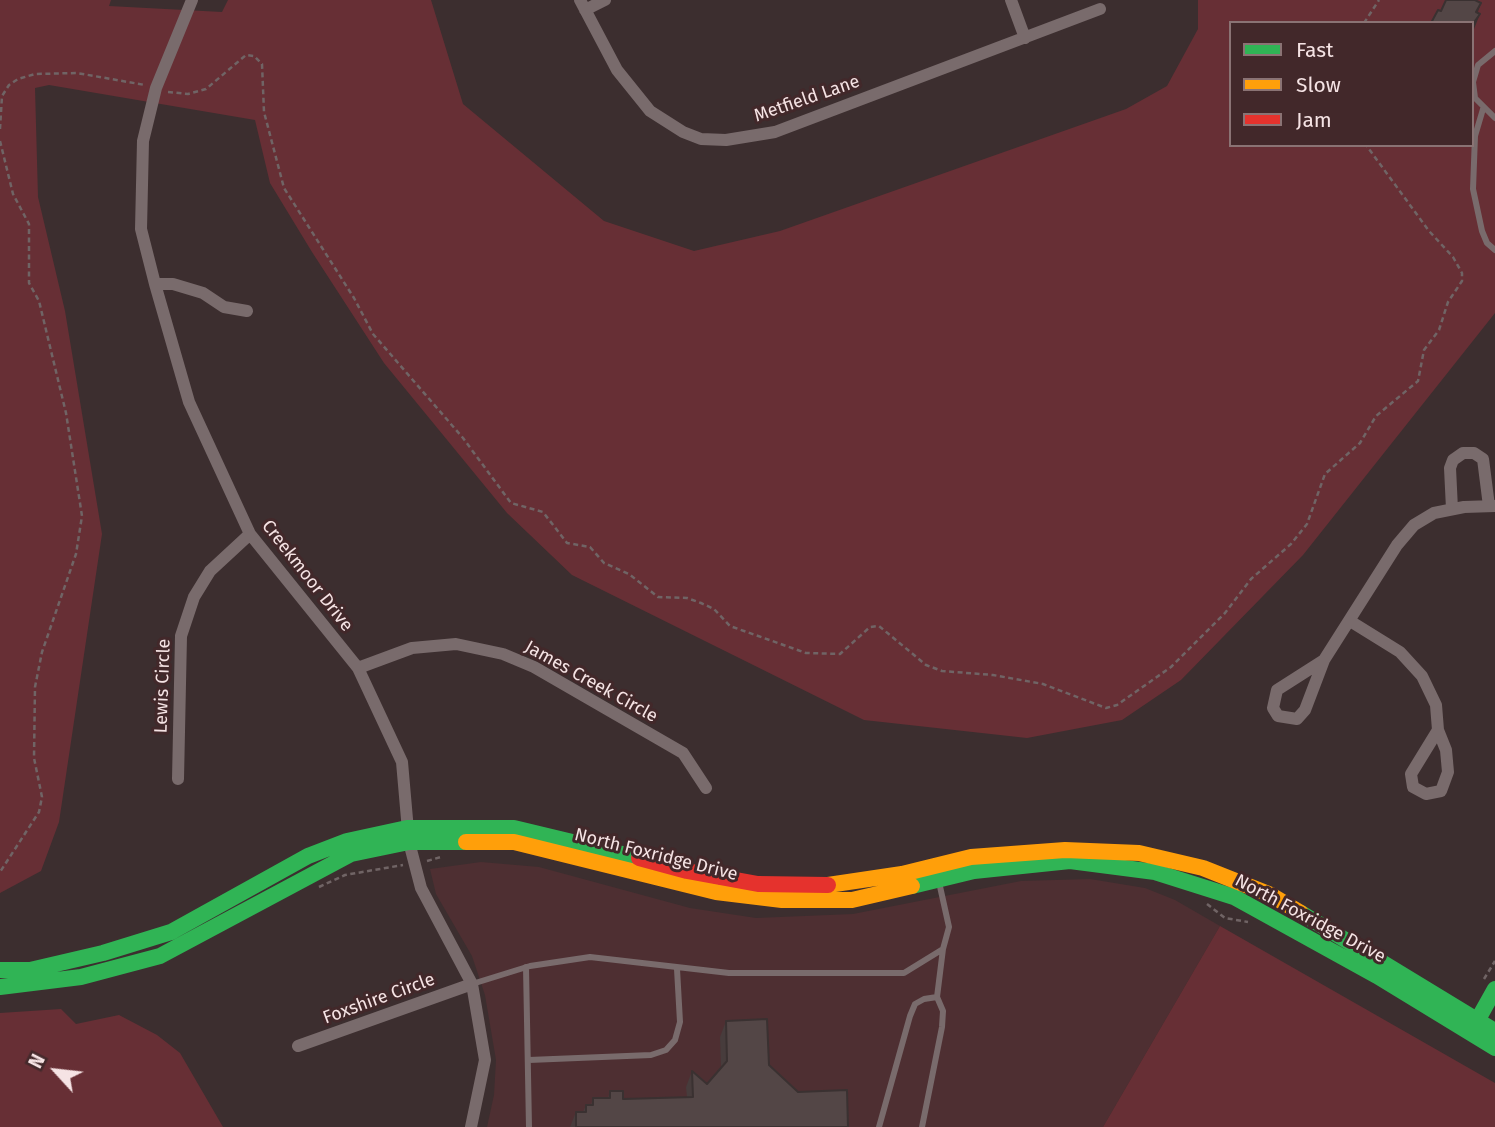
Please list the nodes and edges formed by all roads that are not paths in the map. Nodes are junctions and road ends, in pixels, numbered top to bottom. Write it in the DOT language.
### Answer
graph roads {
  1 [pos="192,0"];
  2 [pos="605,0"];
  3 [pos="1011,0"];
  4 [pos="583,5"];
  5 [pos="1100,9"];
  6 [pos="1025,38"];
  7 [pos="1495,51"];
  8 [pos="1474,79"];
  9 [pos="1474,90"];
  10 [pos="1483,109"];
  11 [pos="1495,118"];
  12 [pos="1495,250"];
  13 [pos="155,284"];
  14 [pos="247,312"];
  15 [pos="1492,506"];
  16 [pos="1452,509"];
  17 [pos="250,534"];
  18 [pos="1350,621"];
  19 [pos="1324,660"];
  20 [pos="358,668"];
  21 [pos="1438,730"];
  22 [pos="178,779"];
  23 [pos="706,788"];
  24 [pos="408,835"];
  25 [pos="936,873"];
  26 [pos="943,949"];
  27 [pos="526,967"];
  28 [pos="677,969"];
  29 [pos="0,970"];
  30 [pos="472,984"];
  31 [pos="0,987"];
  32 [pos="1495,989"];
  33 [pos="937,997"];
  34 [pos="1487,1032"];
  35 [pos="298,1046"];
  36 [pos="529,1060"];
  37 [pos="471,1127"];
  38 [pos="529,1127"];
  39 [pos="879,1127"];
  40 [pos="922,1127"];
  1 -- 13 [label="street, Creekmoor Drive"];
  2 -- 4 [label="street"];
  3 -- 6 [label="street"];
  4 -- 6 [label="street, Metfield Lane"];
  5 -- 6 [label="street, Metfield Lane"];
  7 -- 8 [label="lane"];
  9 -- 10 [label="lane"];
  10 -- 11 [label="lane"];
  10 -- 12 [label="lane"];
  13 -- 14 [label="street"];
  13 -- 17 [label="street, Creekmoor Drive"];
  15 -- 16 [label="street"];
  15 -- 16 [label="street"];
  16 -- 18 [label="street"];
  17 -- 20 [label="street, Creekmoor Drive"];
  17 -- 22 [label="street, Lewis Circle"];
  18 -- 19 [label="street"];
  18 -- 21 [label="street"];
  19 -- 19 [label="street"];
  20 -- 23 [label="street, James Creek Circle"];
  20 -- 24 [label="street, Creekmoor Drive"];
  21 -- 21 [label="street"];
  24 -- 25 [label="street, North Foxridge Drive"];
  24 -- 29 [label="street, North Foxridge Drive"];
  24 -- 30 [label="street, Creekmoor Drive"];
  24 -- 31 [label="street, North Foxridge Drive"];
  25 -- 26 [label="lane"];
  25 -- 34 [label="street, North Foxridge Drive"];
  26 -- 28 [label="lane"];
  26 -- 33 [label="lane"];
  27 -- 28 [label="lane"];
  27 -- 30 [label="lane"];
  27 -- 36 [label="lane"];
  28 -- 36 [label="lane"];
  30 -- 35 [label="street, Foxshire Circle"];
  30 -- 37 [label="street, Creekmoor Drive"];
  32 -- 34 [label="street"];
  33 -- 39 [label="lane"];
  33 -- 40 [label="lane"];
  36 -- 38 [label="lane"];
}
